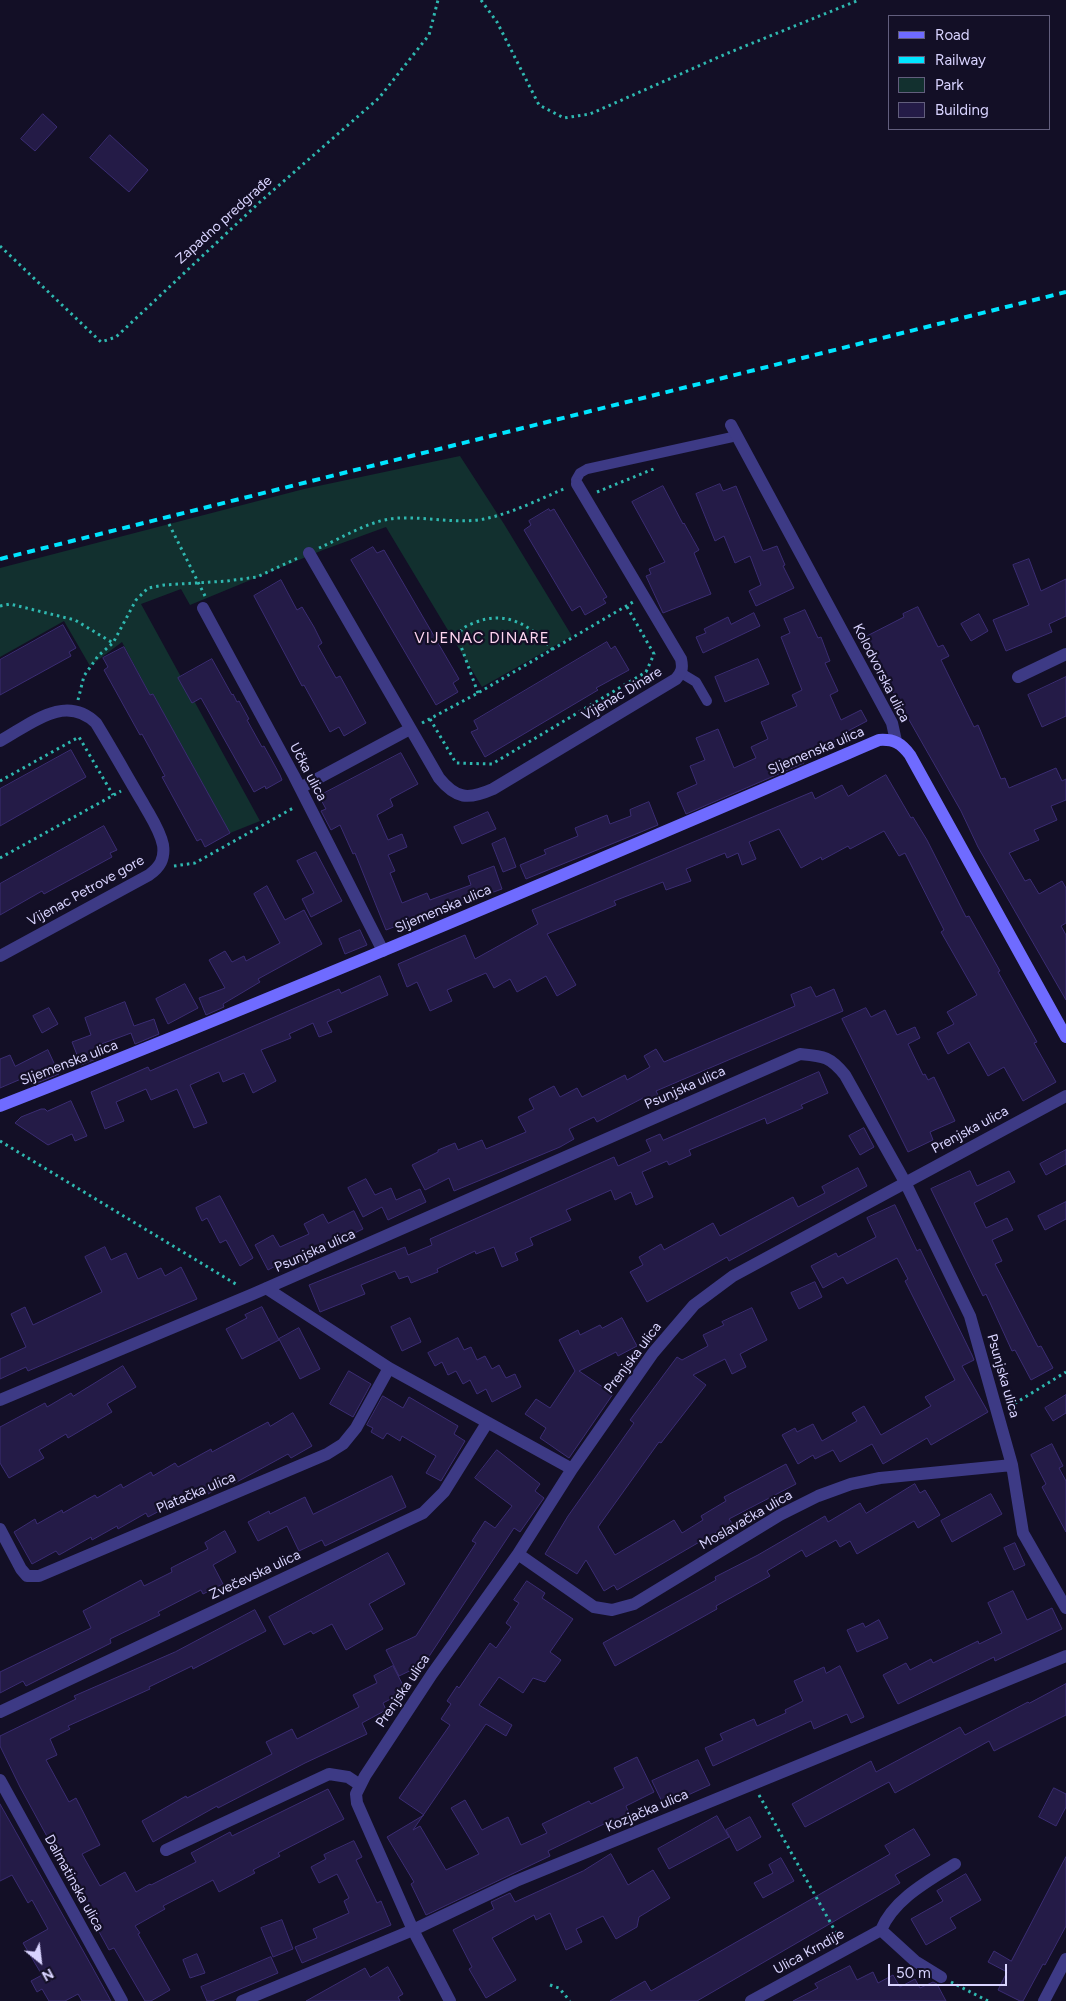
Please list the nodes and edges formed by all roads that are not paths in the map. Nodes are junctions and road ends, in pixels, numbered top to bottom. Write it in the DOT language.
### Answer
graph roads {
  1 [pos="734,430"];
  2 [pos="578,484"];
  3 [pos="309,553"];
  4 [pos="203,608"];
  5 [pos="1066,654"];
  6 [pos="681,673"];
  7 [pos="1018,676"];
  8 [pos="707,701"];
  9 [pos="410,729"];
  10 [pos="0,741"];
  11 [pos="896,741"];
  12 [pos="300,788"];
  13 [pos="382,951"];
  14 [pos="0,956"];
  15 [pos="1066,1036"];
  16 [pos="1066,1096"];
  17 [pos="0,1106"];
  18 [pos="904,1182"];
  19 [pos="266,1288"];
  20 [pos="390,1368"];
  21 [pos="0,1400"];
  22 [pos="487,1423"];
  23 [pos="1012,1465"];
  24 [pos="572,1469"];
  25 [pos="0,1528"];
  26 [pos="518,1554"];
  27 [pos="1066,1608"];
  28 [pos="1066,1656"];
  29 [pos="0,1712"];
  30 [pos="0,1780"];
  31 [pos="360,1784"];
  32 [pos="166,1850"];
  33 [pos="955,1864"];
  34 [pos="413,1930"];
  35 [pos="881,1930"];
  36 [pos="1066,1959"];
  37 [pos="941,1977"];
  38 [pos="122,2001"];
  39 [pos="242,2001"];
  40 [pos="450,2001"];
  41 [pos="751,2001"];
  42 [pos="1044,2001"];
  1 -- 2 [label="lane"];
  1 -- 11 [label="street, Kolodvorska ulica"];
  2 -- 6 [label="street, Vijenac Dinare"];
  3 -- 9 [label="street, Vijenac Dinare"];
  4 -- 12 [label="street, Učka ulica"];
  5 -- 7 [label="street"];
  6 -- 8 [label="lane"];
  6 -- 9 [label="street, Vijenac Dinare"];
  9 -- 12 [label="street"];
  10 -- 14 [label="street, Vijenac Petrove gore"];
  11 -- 13 [label="street, Sljemenska ulica"];
  11 -- 15 [label="street, Kolodvorska ulica"];
  12 -- 13 [label="street, Učka ulica"];
  13 -- 17 [label="street, Sljemenska ulica"];
  16 -- 18 [label="street, Prenjska ulica"];
  18 -- 19 [label="street, Psunjska ulica"];
  18 -- 23 [label="street, Psunjska ulica"];
  18 -- 24 [label="street, Prenjska ulica"];
  19 -- 20 [label="street"];
  19 -- 21 [label="street, Psunjska ulica"];
  20 -- 22 [label="street"];
  20 -- 25 [label="street, Platačka ulica"];
  22 -- 24 [label="street"];
  22 -- 29 [label="street, Zvečevska ulica"];
  23 -- 26 [label="street, Moslavačka ulica"];
  23 -- 27 [label="street, Psunjska ulica"];
  24 -- 26 [label="street, Prenjska ulica"];
  26 -- 31 [label="street, Prenjska ulica"];
  28 -- 34 [label="street, Kozjačka ulica"];
  30 -- 38 [label="street, Dalmatinska ulica"];
  31 -- 32 [label="street"];
  31 -- 34 [label="street, Prenjska ulica"];
  33 -- 35 [label="street, Ulica Krndije"];
  34 -- 39 [label="street, Kozjačka ulica"];
  34 -- 40 [label="street, Prenjska ulica"];
  35 -- 37 [label="street"];
  35 -- 41 [label="street, Ulica Krndije"];
  36 -- 42 [label="street"];
}
